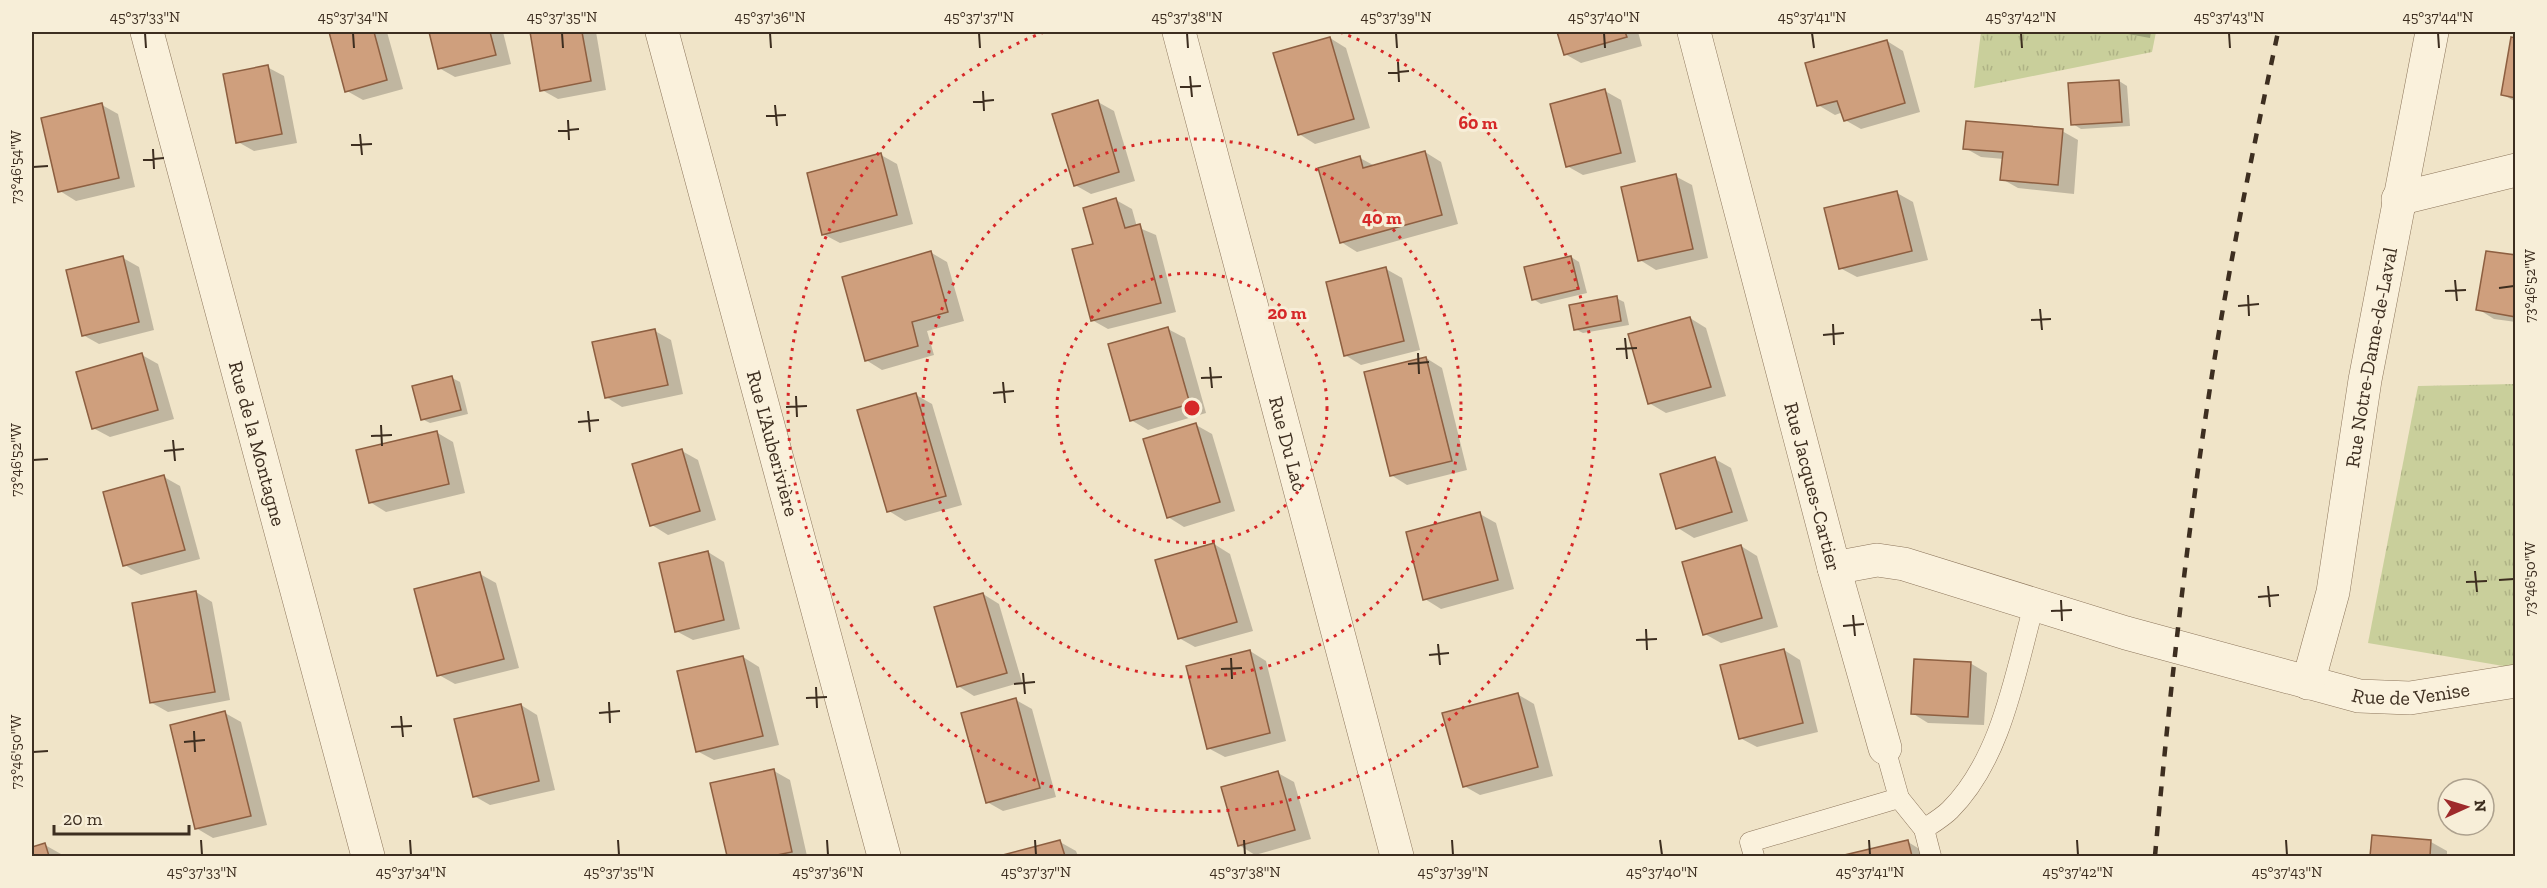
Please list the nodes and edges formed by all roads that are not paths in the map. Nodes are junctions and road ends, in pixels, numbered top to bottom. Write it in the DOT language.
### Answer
graph roads {
  1 [pos="147,32"];
  2 [pos="662,32"];
  3 [pos="1179,32"];
  4 [pos="1694,32"];
  5 [pos="2432,32"];
  6 [pos="2516,170"];
  7 [pos="2398,199"];
  8 [pos="1834,568"];
  9 [pos="2034,605"];
  10 [pos="2516,681"];
  11 [pos="2308,683"];
  12 [pos="1885,748"];
  13 [pos="1899,798"];
  14 [pos="1924,829"];
  15 [pos="368,856"];
  16 [pos="884,856"];
  17 [pos="1397,856"];
  18 [pos="1754,856"];
  19 [pos="1931,856"];
  1 -- 15 [label="street, Rue de la Montagne"];
  2 -- 16 [label="street, Rue L'Auberivière"];
  3 -- 17 [label="street, Rue Du Lac"];
  4 -- 8 [label="street, Rue Jacques-Cartier"];
  5 -- 7 [label="street, Rue Notre-Dame-de-Laval"];
  6 -- 7 [label="street"];
  7 -- 11 [label="street, Rue Notre-Dame-de-Laval"];
  8 -- 9 [label="street, Rue Jacques-Cartier"];
  8 -- 12 [label="street"];
  9 -- 11 [label="street, Rue Jacques-Cartier"];
  9 -- 14 [label="lane"];
  10 -- 11 [label="street, Rue de Venise"];
  12 -- 13 [label="lane"];
  13 -- 14 [label="lane"];
  13 -- 18 [label="lane"];
  14 -- 19 [label="lane"];
}
